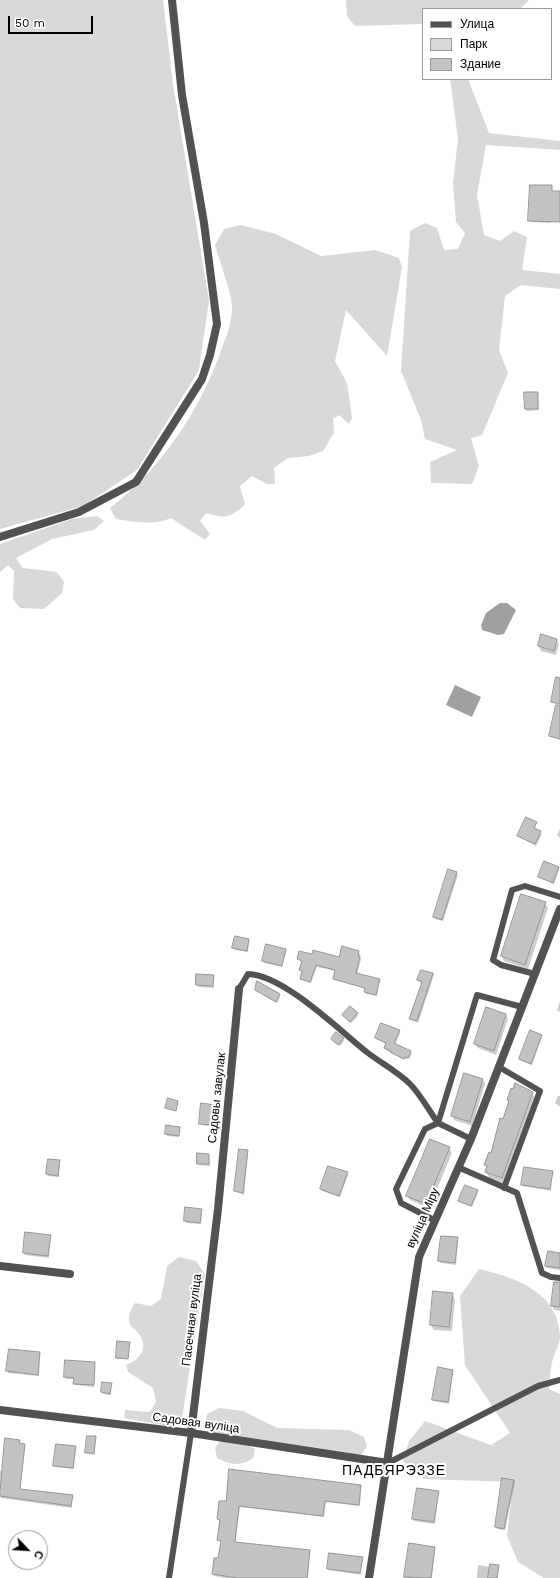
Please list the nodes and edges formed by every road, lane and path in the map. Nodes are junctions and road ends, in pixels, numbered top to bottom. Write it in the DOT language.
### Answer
graph roads {
  1 [pos="172,0"];
  2 [pos="0,537"];
  3 [pos="560,896"];
  4 [pos="560,909"];
  5 [pos="535,974"];
  6 [pos="239,988"];
  7 [pos="522,1007"];
  8 [pos="499,1067"];
  9 [pos="438,1123"];
  10 [pos="471,1139"];
  11 [pos="460,1168"];
  12 [pos="504,1188"];
  13 [pos="218,1209"];
  14 [pos="434,1220"];
  15 [pos="0,1266"];
  16 [pos="70,1274"];
  17 [pos="560,1278"];
  18 [pos="560,1380"];
  19 [pos="0,1410"];
  20 [pos="191,1433"];
  21 [pos="388,1463"];
  22 [pos="169,1578"];
  23 [pos="370,1578"];
  1 -- 2 [label="street"];
  3 -- 5 [label="lane"];
  4 -- 5 [label="street, вуліца Міру"];
  5 -- 7 [label="street, вуліца Міру"];
  6 -- 9 [label="lane"];
  6 -- 13 [label="street, Садовы завулак"];
  7 -- 8 [label="street, вуліца Міру"];
  7 -- 9 [label="lane"];
  8 -- 10 [label="street, вуліца Міру"];
  8 -- 12 [label="lane"];
  9 -- 10 [label="lane"];
  9 -- 14 [label="lane"];
  10 -- 11 [label="street, вуліца Міру"];
  11 -- 12 [label="lane"];
  11 -- 14 [label="street, вуліца Міру"];
  12 -- 17 [label="lane"];
  13 -- 20 [label="street, Пасечная вуліца"];
  14 -- 21 [label="street, вуліца Міру"];
  15 -- 16 [label="street"];
  18 -- 21 [label="lane"];
  19 -- 20 [label="street, Садовая вуліца"];
  20 -- 21 [label="street, Садовая вуліца"];
  20 -- 22 [label="lane"];
  21 -- 23 [label="street, вуліца Міру"];
}
